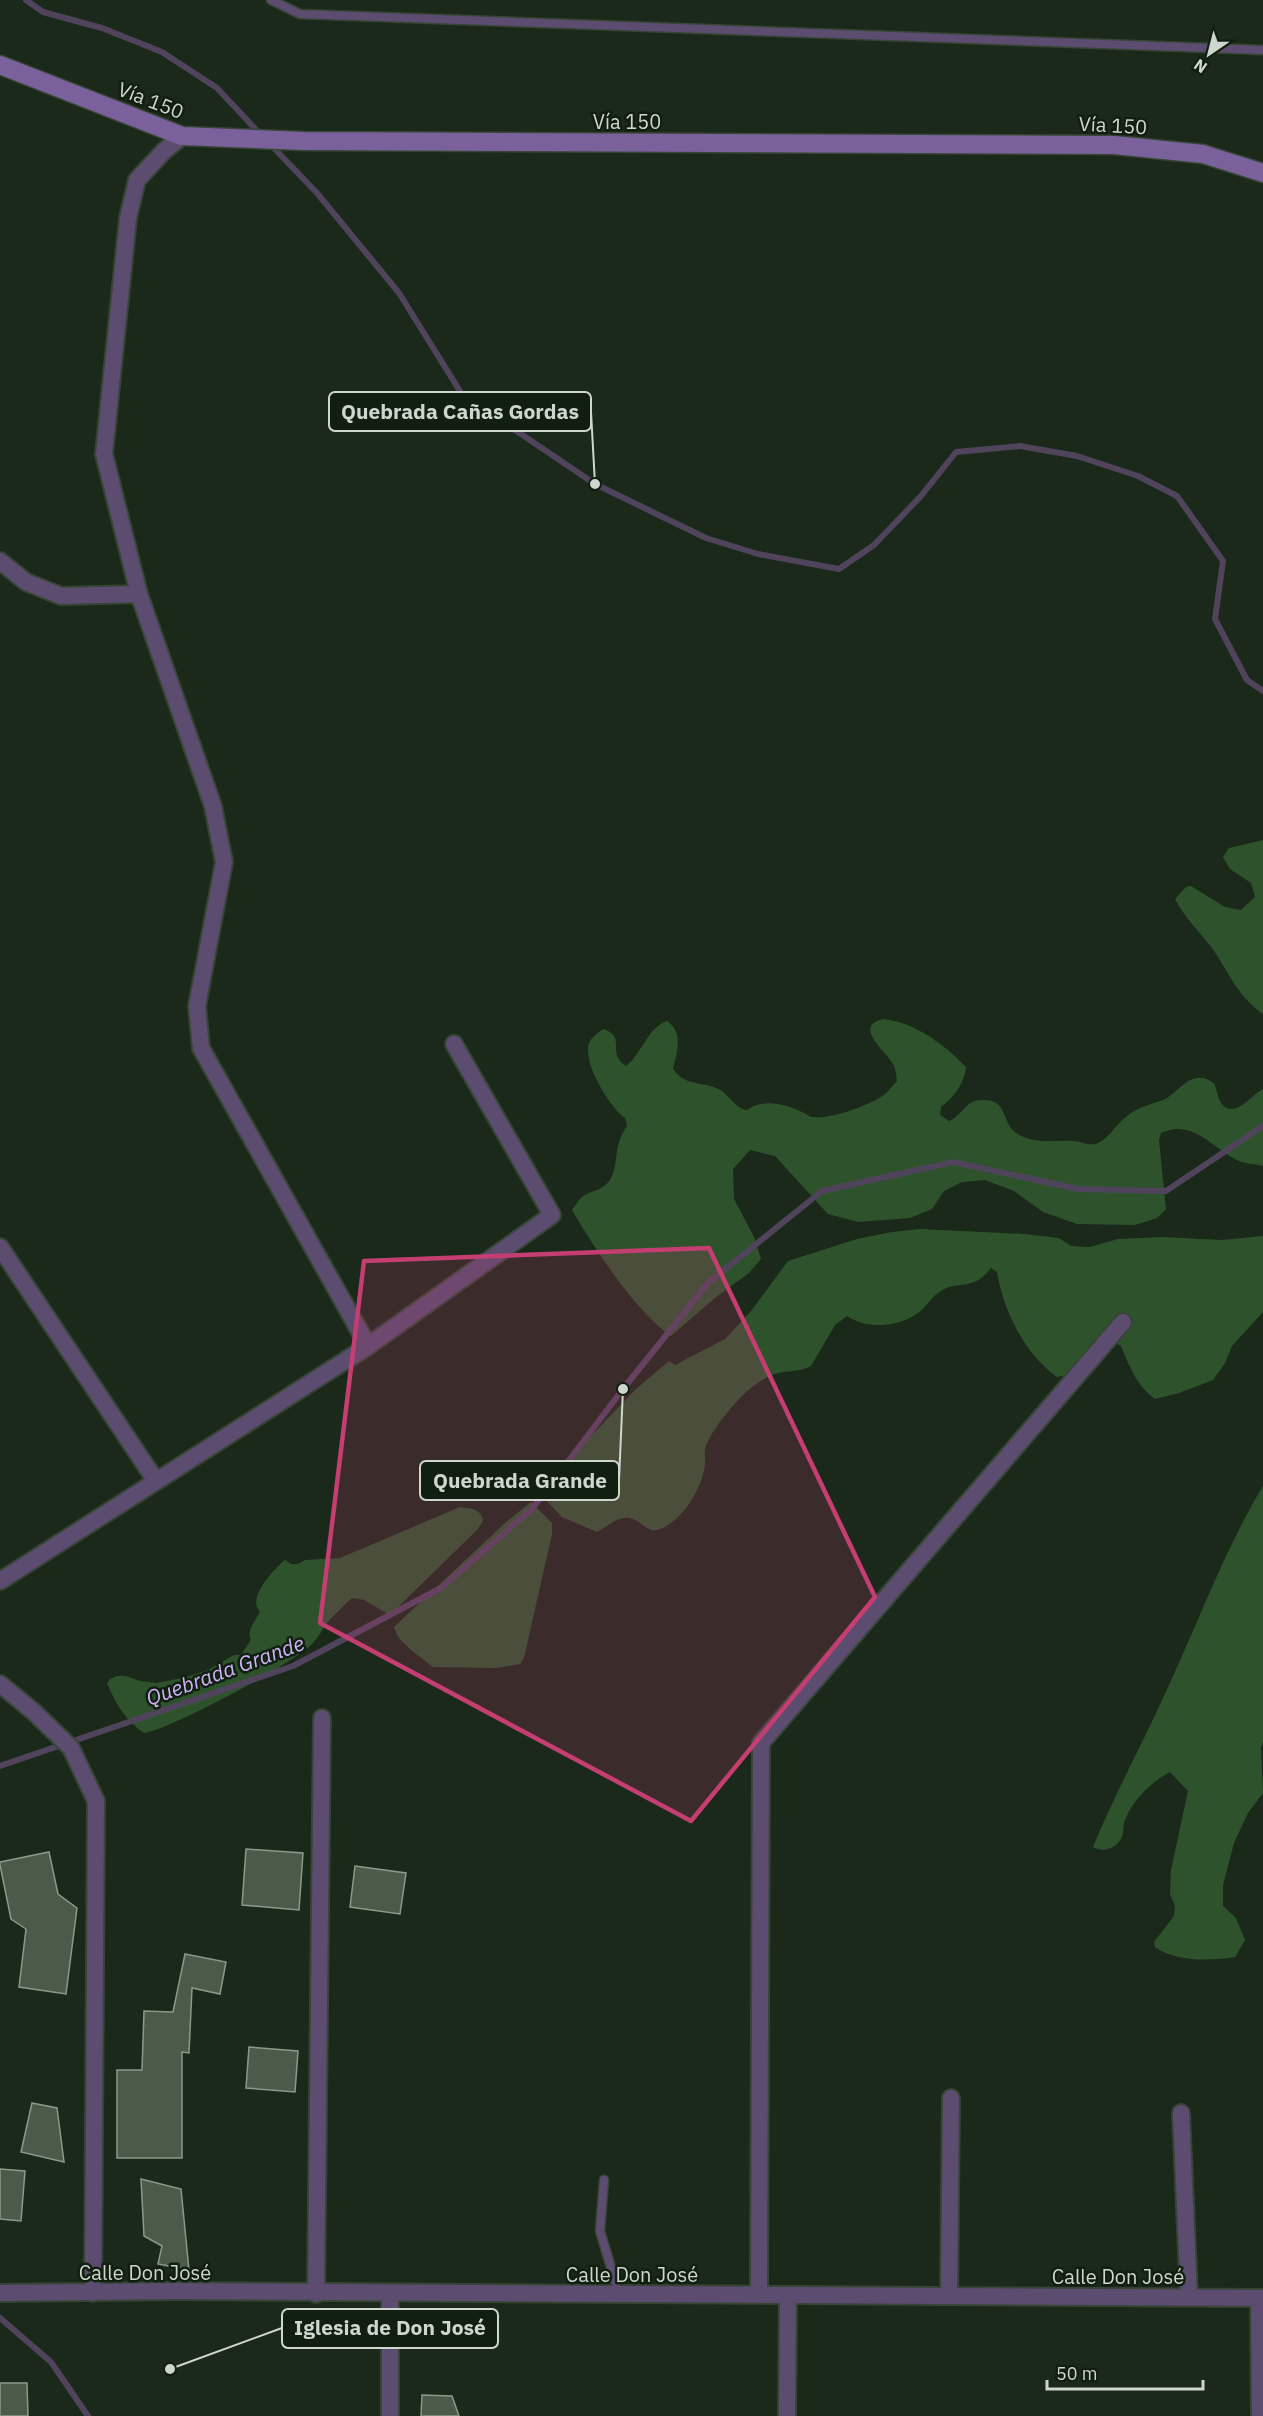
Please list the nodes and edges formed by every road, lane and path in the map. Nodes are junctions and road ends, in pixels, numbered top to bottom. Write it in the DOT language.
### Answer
graph roads {
  1 [pos="271,0"];
  2 [pos="1263,50"];
  3 [pos="0,65"];
  4 [pos="182,136"];
  5 [pos="1263,173"];
  6 [pos="0,561"];
  7 [pos="139,594"];
  8 [pos="454,1044"];
  9 [pos="0,1246"];
  10 [pos="1123,1322"];
  11 [pos="368,1346"];
  12 [pos="156,1481"];
  13 [pos="0,1581"];
  14 [pos="0,1684"];
  15 [pos="322,1718"];
  16 [pos="951,2098"];
  17 [pos="1181,2113"];
  18 [pos="604,2180"];
  19 [pos="0,2293"];
  20 [pos="93,2293"];
  21 [pos="316,2294"];
  22 [pos="390,2294"];
  23 [pos="620,2295"];
  24 [pos="759,2295"];
  25 [pos="788,2295"];
  26 [pos="949,2296"];
  27 [pos="1189,2297"];
  28 [pos="1261,2298"];
  29 [pos="390,2416"];
  30 [pos="787,2416"];
  31 [pos="1260,2416"];
  1 -- 2 [label="lane"];
  3 -- 4 [label="main road, Vía 150"];
  4 -- 5 [label="main road, Vía 150"];
  4 -- 7 [label="street"];
  6 -- 7 [label="street"];
  7 -- 11 [label="street"];
  8 -- 11 [label="street"];
  9 -- 12 [label="street"];
  10 -- 24 [label="street"];
  11 -- 12 [label="street"];
  12 -- 13 [label="street"];
  14 -- 20 [label="street"];
  15 -- 21 [label="street"];
  16 -- 26 [label="street"];
  17 -- 27 [label="street"];
  18 -- 23 [label="lane"];
  19 -- 20 [label="street, Calle Don José"];
  20 -- 21 [label="street, Calle Don José"];
  21 -- 22 [label="street, Calle Don José"];
  22 -- 23 [label="street, Calle Don José"];
  22 -- 29 [label="street"];
  23 -- 24 [label="street, Calle Don José"];
  24 -- 25 [label="street, Calle Don José"];
  25 -- 26 [label="street, Calle Don José"];
  25 -- 30 [label="street"];
  26 -- 27 [label="street, Calle Don José"];
  27 -- 28 [label="street, Calle Don José"];
  28 -- 31 [label="street"];
}
